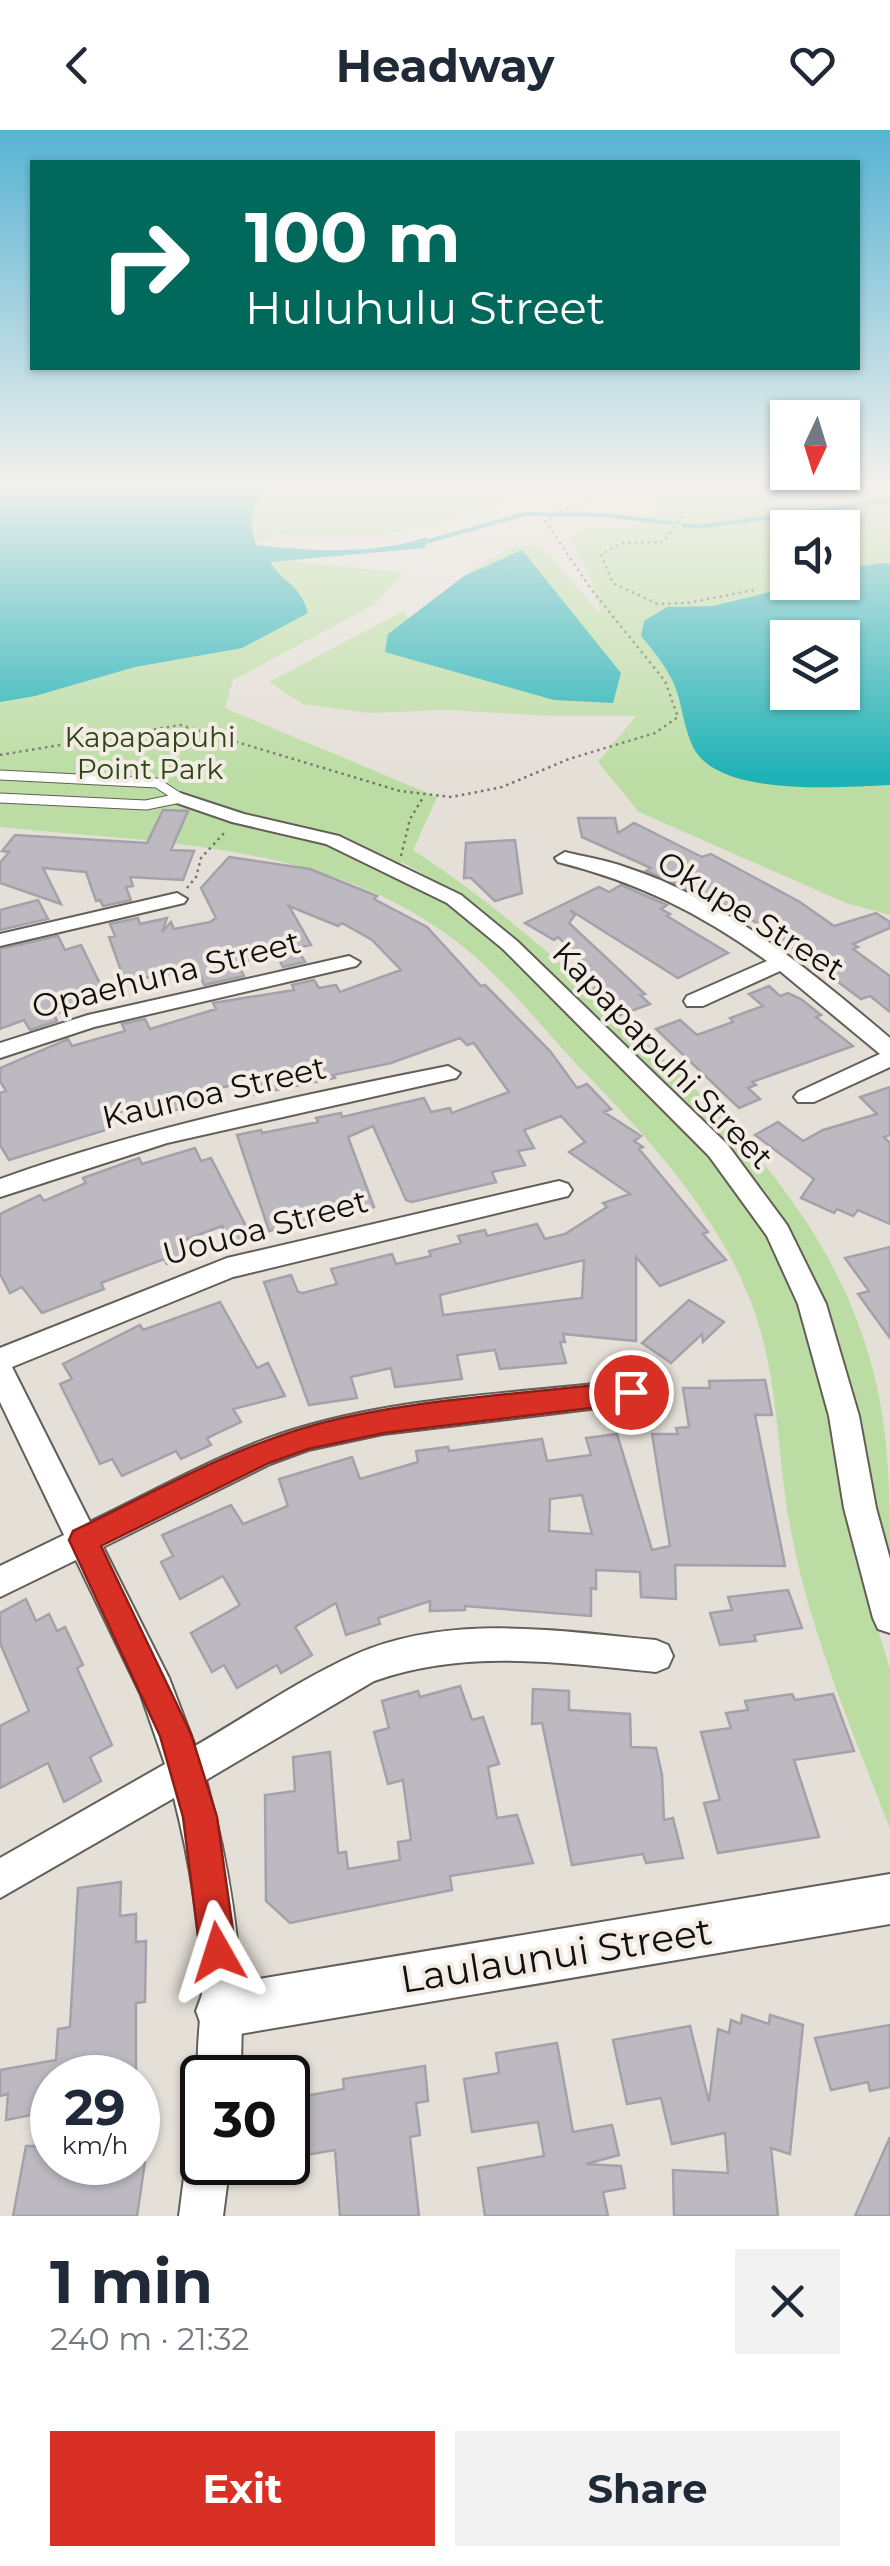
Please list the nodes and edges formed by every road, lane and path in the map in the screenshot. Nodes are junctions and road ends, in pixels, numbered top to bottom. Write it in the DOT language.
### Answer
graph roads {
  1 [pos="587,582"];
  2 [pos="613,582"];
  3 [pos="754,590"];
  4 [pos="0,755"];
  5 [pos="0,775"];
  6 [pos="424,796"];
  7 [pos="0,798"];
  8 [pos="180,798"];
  9 [pos="238,818"];
  10 [pos="565,858"];
  11 [pos="398,862"];
  12 [pos="178,899"];
  13 [pos="0,940"];
  14 [pos="349,962"];
  15 [pos="780,963"];
  16 [pos="695,1001"];
  17 [pos="890,1050"];
  18 [pos="0,1051"];
  19 [pos="890,1058"];
  20 [pos="448,1073"];
  21 [pos="806,1097"];
  22 [pos="0,1188"];
  23 [pos="558,1190"];
  24 [pos="0,1360"];
  25 [pos="0,1372"];
  26 [pos="631,1392"];
  27 [pos="84,1540"];
  28 [pos="0,1582"];
  29 [pos="890,1618"];
  30 [pos="656,1656"];
  31 [pos="186,1771"];
  32 [pos="0,1879"];
  33 [pos="890,1899"];
  34 [pos="222,2010"];
  35 [pos="219,2055"];
  36 [pos="205,2185"];
  37 [pos="201,2216"];
  1 -- 6 [label="path"];
  2 -- 3 [label="path"];
  4 -- 6 [label="path"];
  5 -- 8 [label="lane"];
  6 -- 11 [label="path"];
  7 -- 8 [label="lane"];
  8 -- 9 [label="street, Kapapapuhi Street"];
  9 -- 12 [label="path"];
  9 -- 29 [label="street, Kapapapuhi Street"];
  10 -- 15 [label="street, Okupe Street"];
  12 -- 13 [label="street"];
  14 -- 18 [label="street, Opaehuna Street"];
  15 -- 16 [label="street"];
  15 -- 17 [label="street, Okupe Street"];
  19 -- 21 [label="street"];
  20 -- 22 [label="street, Kaunoa Street"];
  23 -- 24 [label="street, Uouoa Street"];
  25 -- 27 [label="street"];
  26 -- 27 [label="street"];
  27 -- 28 [label="street"];
  27 -- 31 [label="street"];
  30 -- 31 [label="street"];
  31 -- 32 [label="street"];
  31 -- 34 [label="street"];
  33 -- 34 [label="street, Laulaunui Street"];
  34 -- 35 [label="street"];
  36 -- 37 [label="street"];
}
